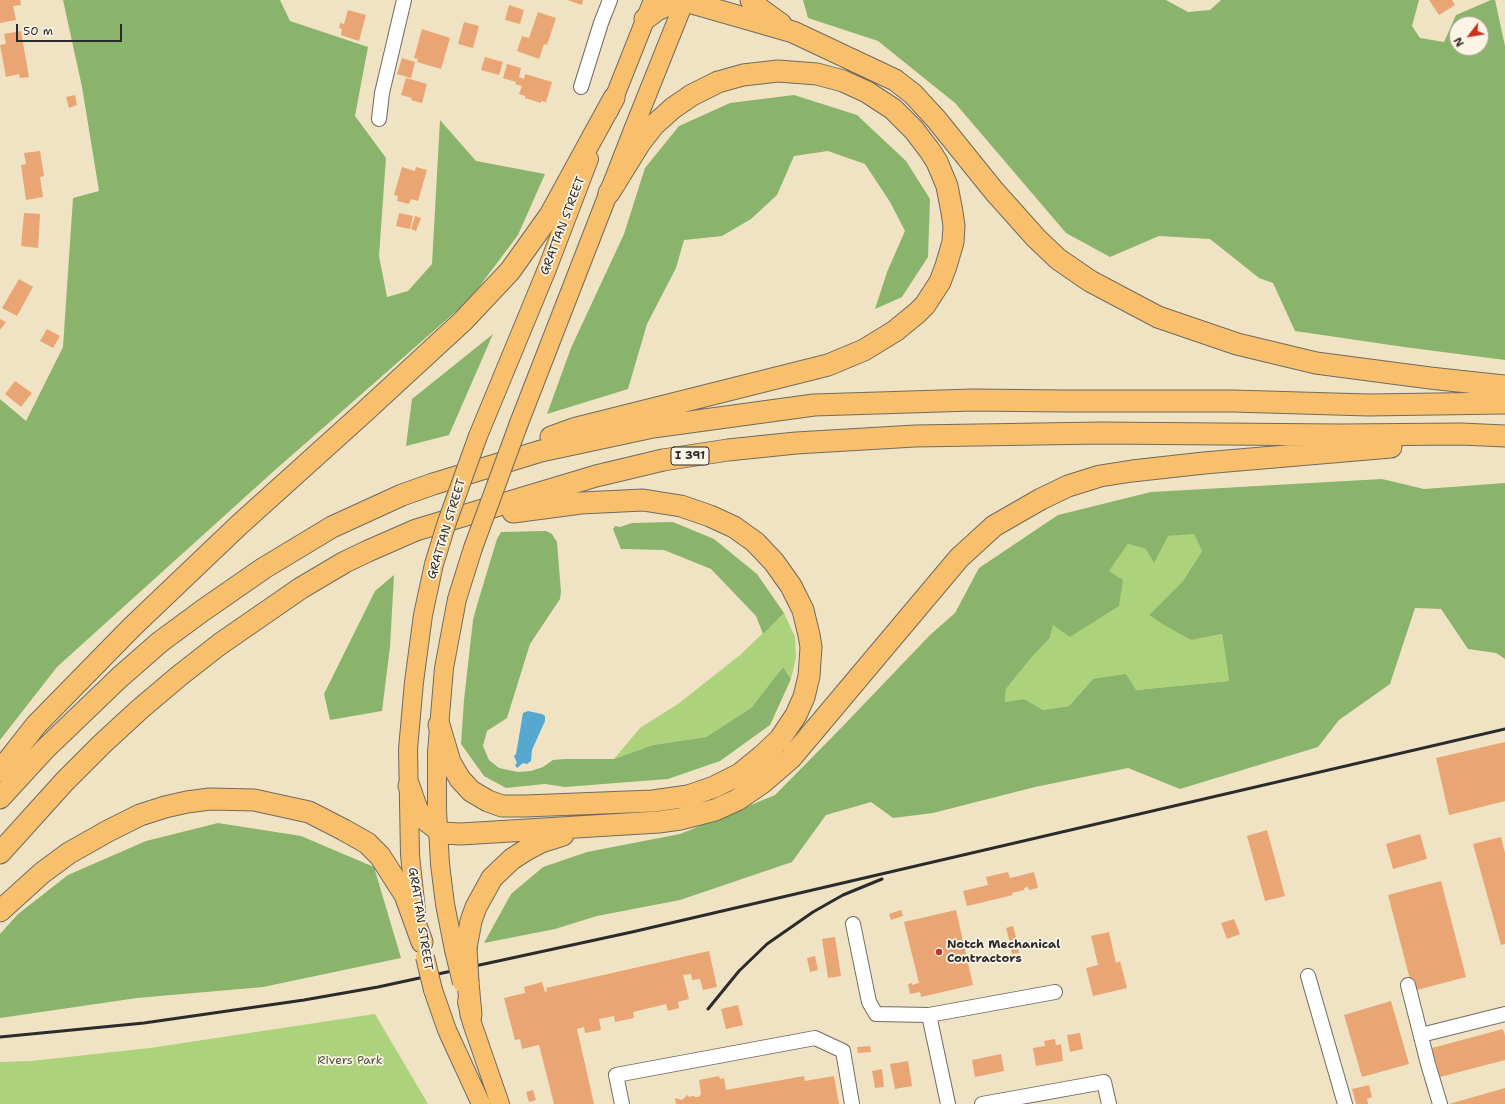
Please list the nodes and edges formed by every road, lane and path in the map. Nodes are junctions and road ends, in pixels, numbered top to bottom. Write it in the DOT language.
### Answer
graph roads {
  1 [pos="404,0"];
  2 [pos="610,0"];
  3 [pos="751,0"];
  4 [pos="685,1"];
  5 [pos="649,9"];
  6 [pos="793,32"];
  7 [pos="581,86"];
  8 [pos="614,98"];
  9 [pos="379,119"];
  10 [pos="609,193"];
  11 [pos="1505,386"];
  12 [pos="1505,404"];
  13 [pos="1505,437"];
  14 [pos="433,484"];
  15 [pos="416,530"];
  16 [pos="439,725"];
  17 [pos="0,771"];
  18 [pos="410,786"];
  19 [pos="0,798"];
  20 [pos="609,826"];
  21 [pos="438,831"];
  22 [pos="0,854"];
  23 [pos="0,911"];
  24 [pos="853,924"];
  25 [pos="460,949"];
  26 [pos="423,950"];
  27 [pos="1308,976"];
  28 [pos="1408,985"];
  29 [pos="1055,992"];
  30 [pos="1505,1014"];
  31 [pos="470,1015"];
  32 [pos="929,1015"];
  33 [pos="1421,1035"];
  34 [pos="481,1104"];
  35 [pos="500,1104"];
  36 [pos="622,1104"];
  37 [pos="852,1104"];
  38 [pos="948,1104"];
  39 [pos="982,1104"];
  40 [pos="1109,1104"];
  41 [pos="1345,1104"];
  42 [pos="1440,1104"];
  1 -- 9 [label="street"];
  2 -- 7 [label="street"];
  3 -- 6 [label="highway"];
  4 -- 5 [label="highway"];
  4 -- 6 [label="highway"];
  4 -- 10 [label="main road"];
  5 -- 8 [label="main road, GRATTAN STREET"];
  6 -- 11 [label="highway"];
  8 -- 17 [label="highway"];
  8 -- 18 [label="main road, GRATTAN STREET, bridge"];
  10 -- 14 [label="highway"];
  10 -- 16 [label="main road, bridge"];
  12 -- 14 [label="highway"];
  13 -- 15 [label="highway, I 391"];
  13 -- 20 [label="highway"];
  14 -- 19 [label="highway"];
  15 -- 16 [label="highway"];
  15 -- 22 [label="highway, I 391"];
  16 -- 21 [label="main road"];
  18 -- 21 [label="highway"];
  18 -- 26 [label="main road, GRATTAN STREET"];
  20 -- 21 [label="highway"];
  20 -- 25 [label="highway"];
  21 -- 25 [label="main road"];
  23 -- 26 [label="highway"];
  24 -- 32 [label="street"];
  25 -- 31 [label="highway, bridge"];
  26 -- 34 [label="main road, GRATTAN STREET, bridge"];
  27 -- 41 [label="street"];
  28 -- 33 [label="street"];
  29 -- 32 [label="street"];
  30 -- 33 [label="street"];
  31 -- 35 [label="main road"];
  32 -- 38 [label="street"];
  33 -- 42 [label="street"];
  36 -- 37 [label="street"];
  39 -- 40 [label="street"];
}
